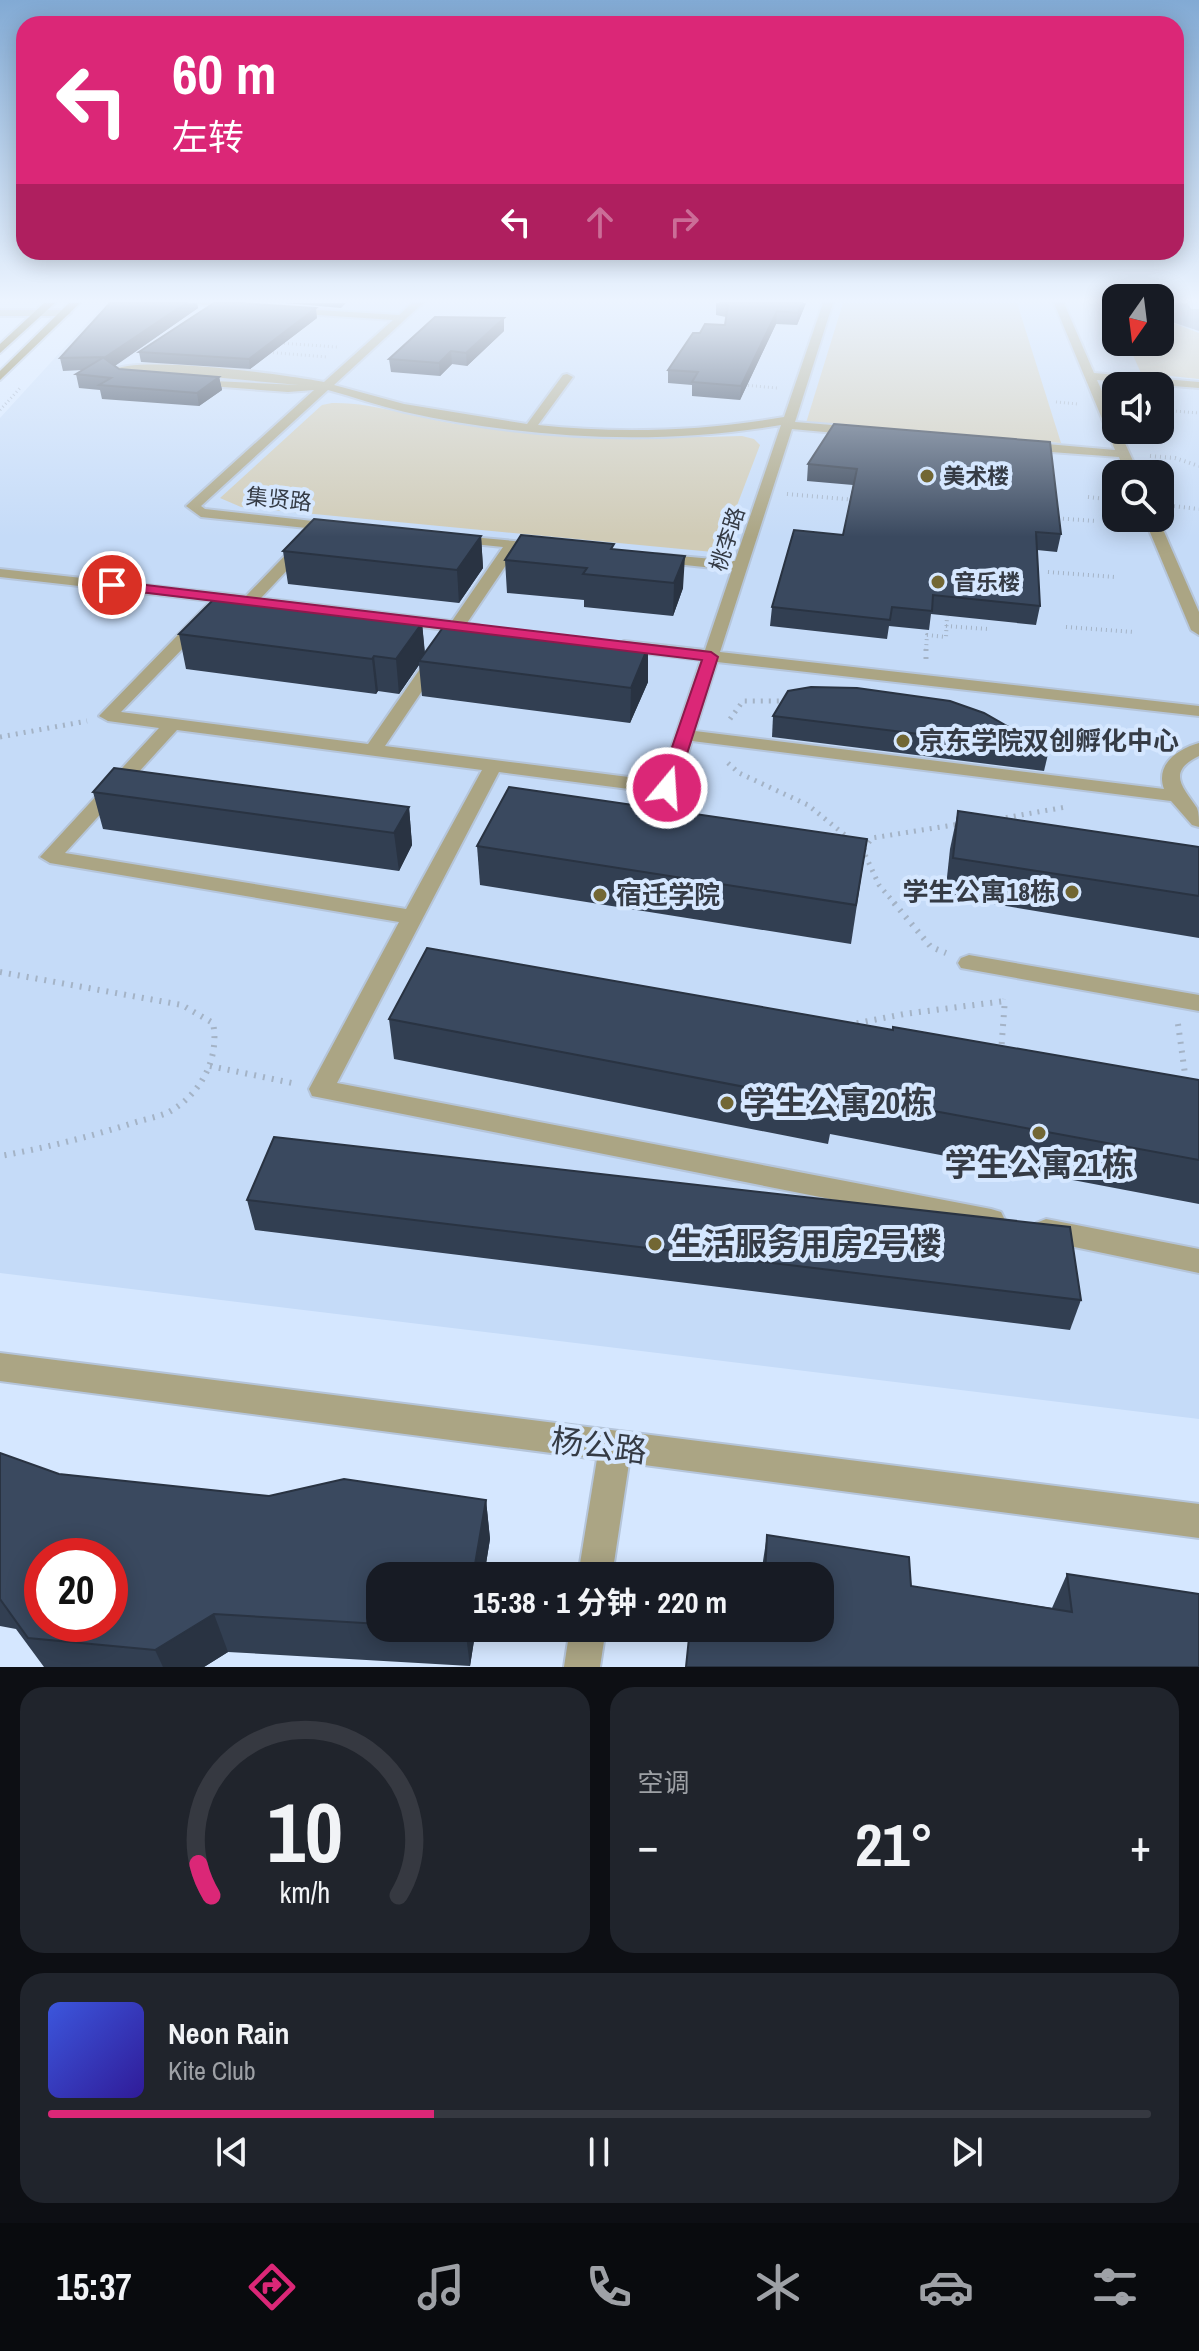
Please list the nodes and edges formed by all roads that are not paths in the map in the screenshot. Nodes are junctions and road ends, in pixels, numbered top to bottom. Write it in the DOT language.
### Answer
graph roads {
  1 [pos="183,381"];
  2 [pos="333,381"];
  3 [pos="564,381"];
  4 [pos="802,381"];
  5 [pos="1093,381"];
  6 [pos="1149,381"];
  7 [pos="1199,385"];
  8 [pos="327,386"];
  9 [pos="789,423"];
  10 [pos="531,427"];
  11 [pos="866,432"];
  12 [pos="1008,444"];
  13 [pos="1124,454"];
  14 [pos="1126,460"];
  15 [pos="322,525"];
  16 [pos="347,528"];
  17 [pos="1157,532"];
  18 [pos="435,536"];
  19 [pos="466,539"];
  20 [pos="513,544"];
  21 [pos="556,548"];
  22 [pos="644,556"];
  23 [pos="451,559"];
  24 [pos="741,566"];
  25 [pos="0,573"];
  26 [pos="223,598"];
  27 [pos="250,601"];
  28 [pos="457,626"];
  29 [pos="488,630"];
  30 [pos="1199,630"];
  31 [pos="601,643"];
  32 [pos="711,657"];
  33 [pos="1199,711"];
  34 [pos="173,724"];
  35 [pos="685,735"];
  36 [pos="374,749"];
  37 [pos="1199,749"];
  38 [pos="494,764"];
  39 [pos="1176,796"];
  40 [pos="1199,821"];
  41 [pos="413,917"];
  42 [pos="969,963"];
  43 [pos="1199,1003"];
  44 [pos="1199,1261"];
  45 [pos="0,1367"];
  46 [pos="615,1448"];
  47 [pos="1199,1521"];
  48 [pos="597,1562"];
  49 [pos="586,1642"];
  50 [pos="582,1667"];
  1 -- 8 [label="street"];
  2 -- 8 [label="street"];
  3 -- 10 [label="street"];
  4 -- 9 [label="street, 桃李路"];
  5 -- 13 [label="street"];
  6 -- 7 [label="street"];
  8 -- 10 [label="street"];
  8 -- 15 [label="street, 集贤路"];
  9 -- 10 [label="street"];
  9 -- 11 [label="street"];
  9 -- 24 [label="street, 桃李路"];
  12 -- 13 [label="street"];
  13 -- 14 [label="street"];
  15 -- 16 [label="street, 集贤路"];
  15 -- 27 [label="street"];
  17 -- 30 [label="street"];
  18 -- 19 [label="street"];
  19 -- 20 [label="street"];
  19 -- 23 [label="street"];
  20 -- 21 [label="street"];
  20 -- 28 [label="street"];
  22 -- 24 [label="street"];
  24 -- 32 [label="street, 桃李路"];
  25 -- 26 [label="street"];
  26 -- 27 [label="street"];
  26 -- 34 [label="street"];
  27 -- 28 [label="street"];
  28 -- 29 [label="street"];
  28 -- 36 [label="street"];
  31 -- 32 [label="street"];
  32 -- 33 [label="street"];
  32 -- 35 [label="street, 桃李路"];
  34 -- 36 [label="street"];
  34 -- 41 [label="street"];
  35 -- 38 [label="street, 桃李路"];
  35 -- 39 [label="street"];
  36 -- 38 [label="street"];
  37 -- 39 [label="street"];
  38 -- 41 [label="street"];
  39 -- 40 [label="street"];
  41 -- 44 [label="street"];
  42 -- 43 [label="street"];
  45 -- 46 [label="street, 杨公路"];
  46 -- 47 [label="street, 杨公路"];
  46 -- 48 [label="street"];
  49 -- 50 [label="street"];
}
